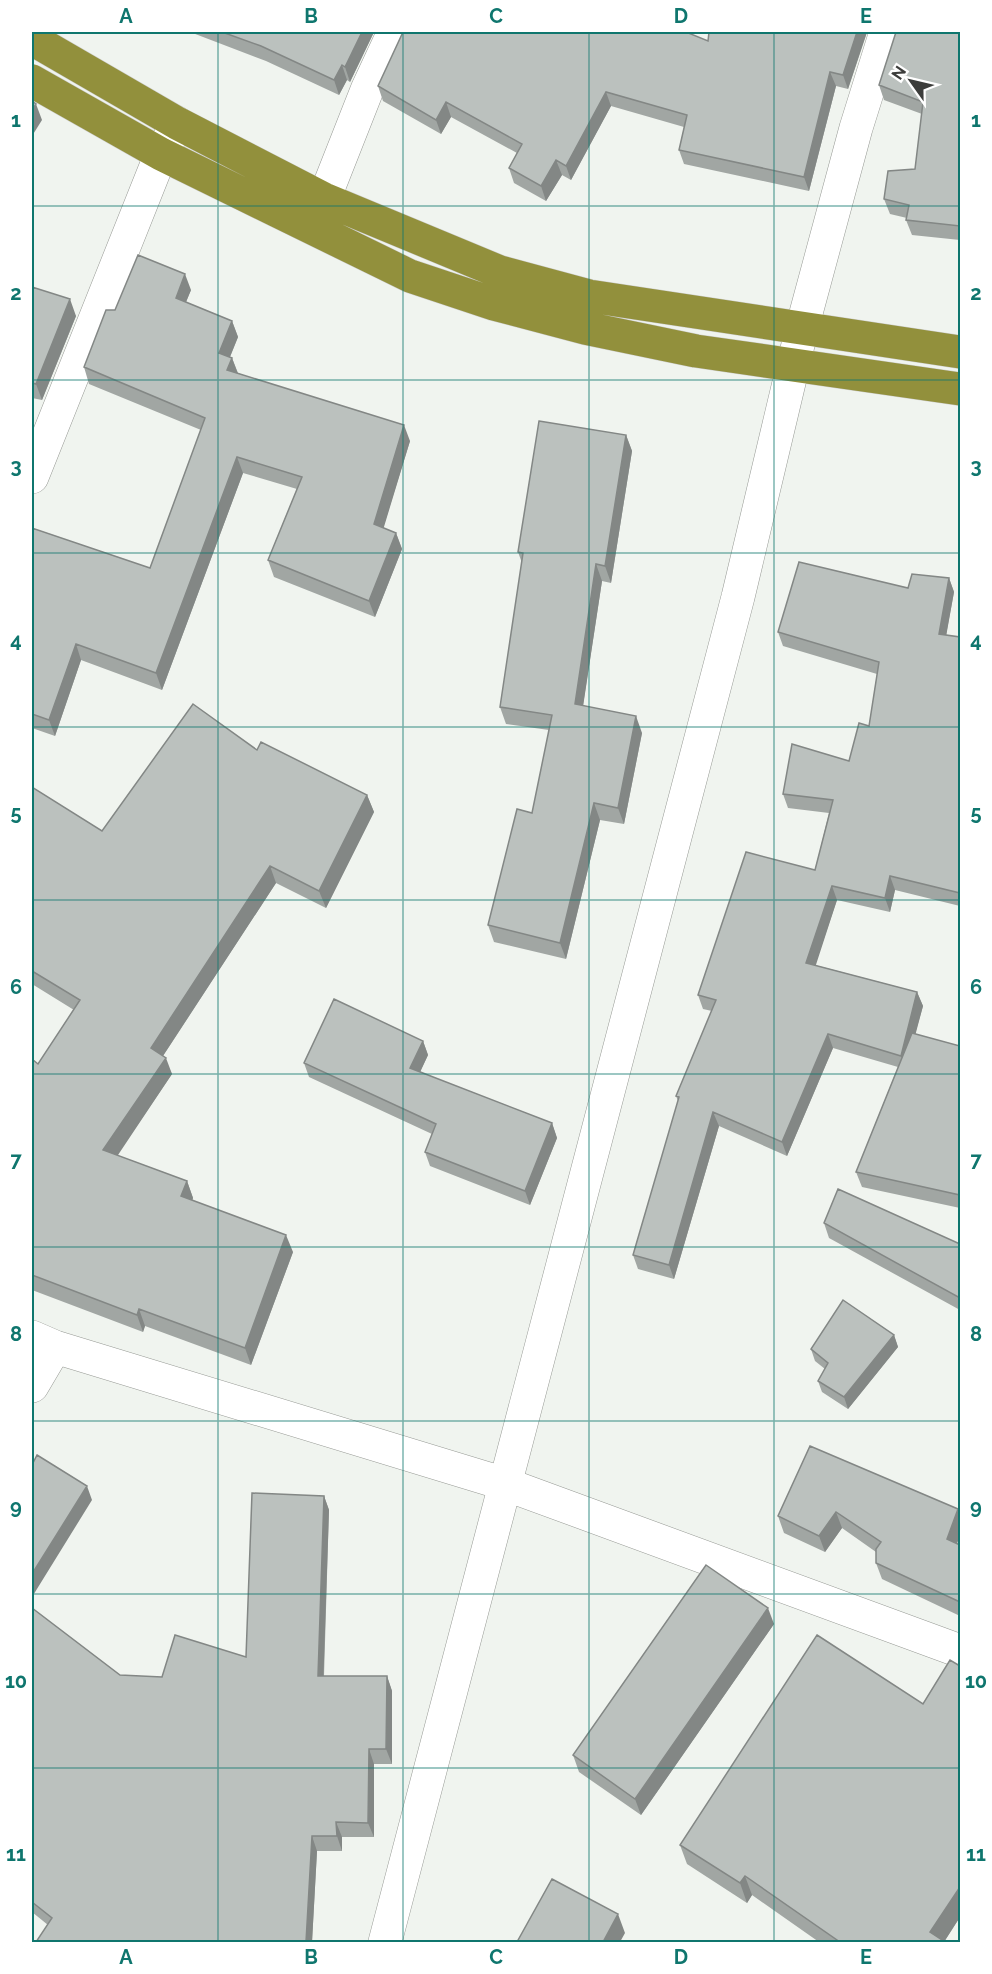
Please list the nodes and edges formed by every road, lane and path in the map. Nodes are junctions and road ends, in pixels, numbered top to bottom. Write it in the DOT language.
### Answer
graph roads {
  1 [pos="394,32"];
  2 [pos="886,32"];
  3 [pos="32,39"];
  4 [pos="32,81"];
  5 [pos="177,123"];
  6 [pos="161,154"];
  7 [pos="324,200"];
  8 [pos="802,328"];
  9 [pos="960,352"];
  10 [pos="792,365"];
  11 [pos="960,389"];
  12 [pos="32,477"];
  13 [pos="43,1342"];
  14 [pos="32,1386"];
  15 [pos="505,1484"];
  16 [pos="960,1651"];
  17 [pos="385,1942"];
  1 -- 7 [label="street"];
  2 -- 8 [label="street"];
  3 -- 5 [label="highway"];
  4 -- 6 [label="highway"];
  5 -- 6 [label="street"];
  5 -- 7 [label="highway"];
  6 -- 10 [label="highway"];
  6 -- 12 [label="street"];
  7 -- 8 [label="highway"];
  8 -- 9 [label="highway"];
  8 -- 10 [label="street"];
  10 -- 11 [label="highway"];
  10 -- 15 [label="street"];
  13 -- 14 [label="street"];
  13 -- 15 [label="street"];
  15 -- 16 [label="street"];
  15 -- 17 [label="street"];
}
